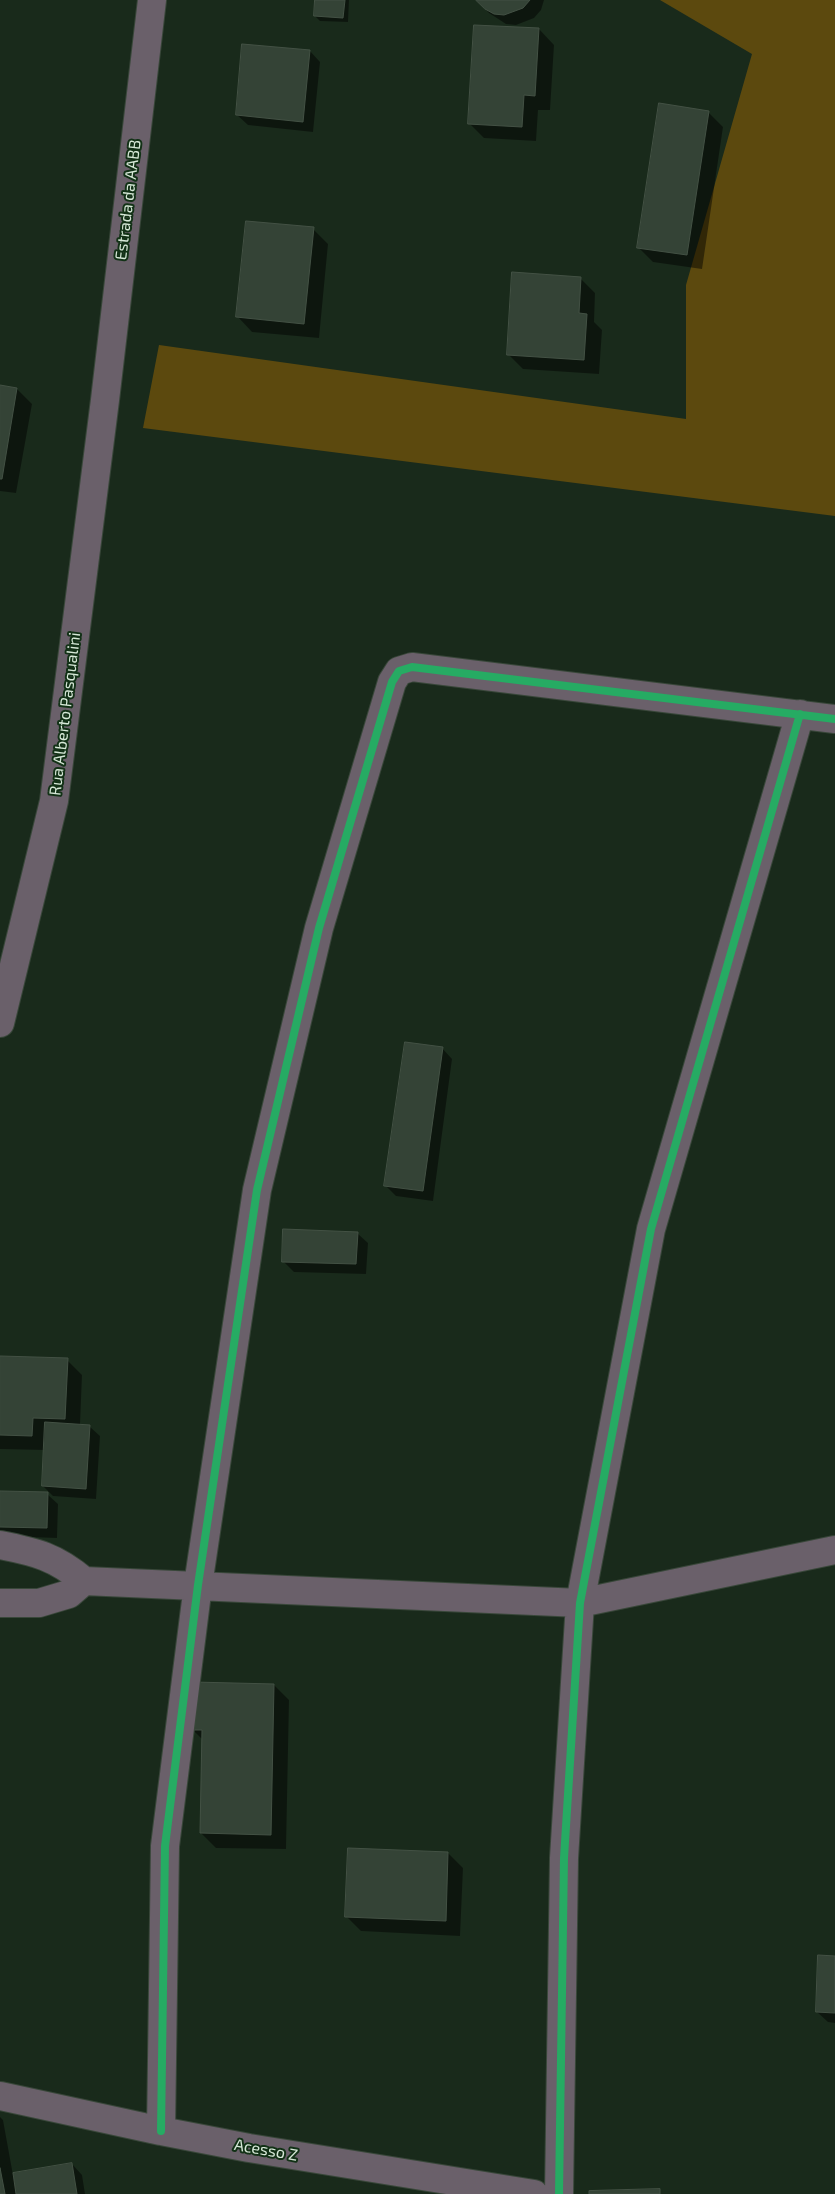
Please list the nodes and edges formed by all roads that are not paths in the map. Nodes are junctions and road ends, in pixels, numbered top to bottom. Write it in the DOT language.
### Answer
graph roads {
  1 [pos="152,0"];
  2 [pos="105,400"];
  3 [pos="800,714"];
  4 [pos="835,719"];
  5 [pos="0,1023"];
  6 [pos="0,1545"];
  7 [pos="835,1550"];
  8 [pos="84,1581"];
  9 [pos="198,1585"];
  10 [pos="0,1603"];
  11 [pos="580,1603"];
  12 [pos="0,2096"];
  13 [pos="161,2131"];
  14 [pos="534,2194"];
  15 [pos="560,2194"];
  1 -- 2 [label="street, Estrada da AABB"];
  2 -- 5 [label="street, Rua Alberto Pasqualini"];
  3 -- 4 [label="street"];
  3 -- 9 [label="street"];
  3 -- 11 [label="street"];
  6 -- 8 [label="street"];
  7 -- 11 [label="street"];
  8 -- 9 [label="street"];
  8 -- 10 [label="street"];
  9 -- 11 [label="street"];
  9 -- 13 [label="street"];
  11 -- 15 [label="street"];
  12 -- 13 [label="street, Acesso Z"];
  13 -- 14 [label="street, Acesso Z"];
}
